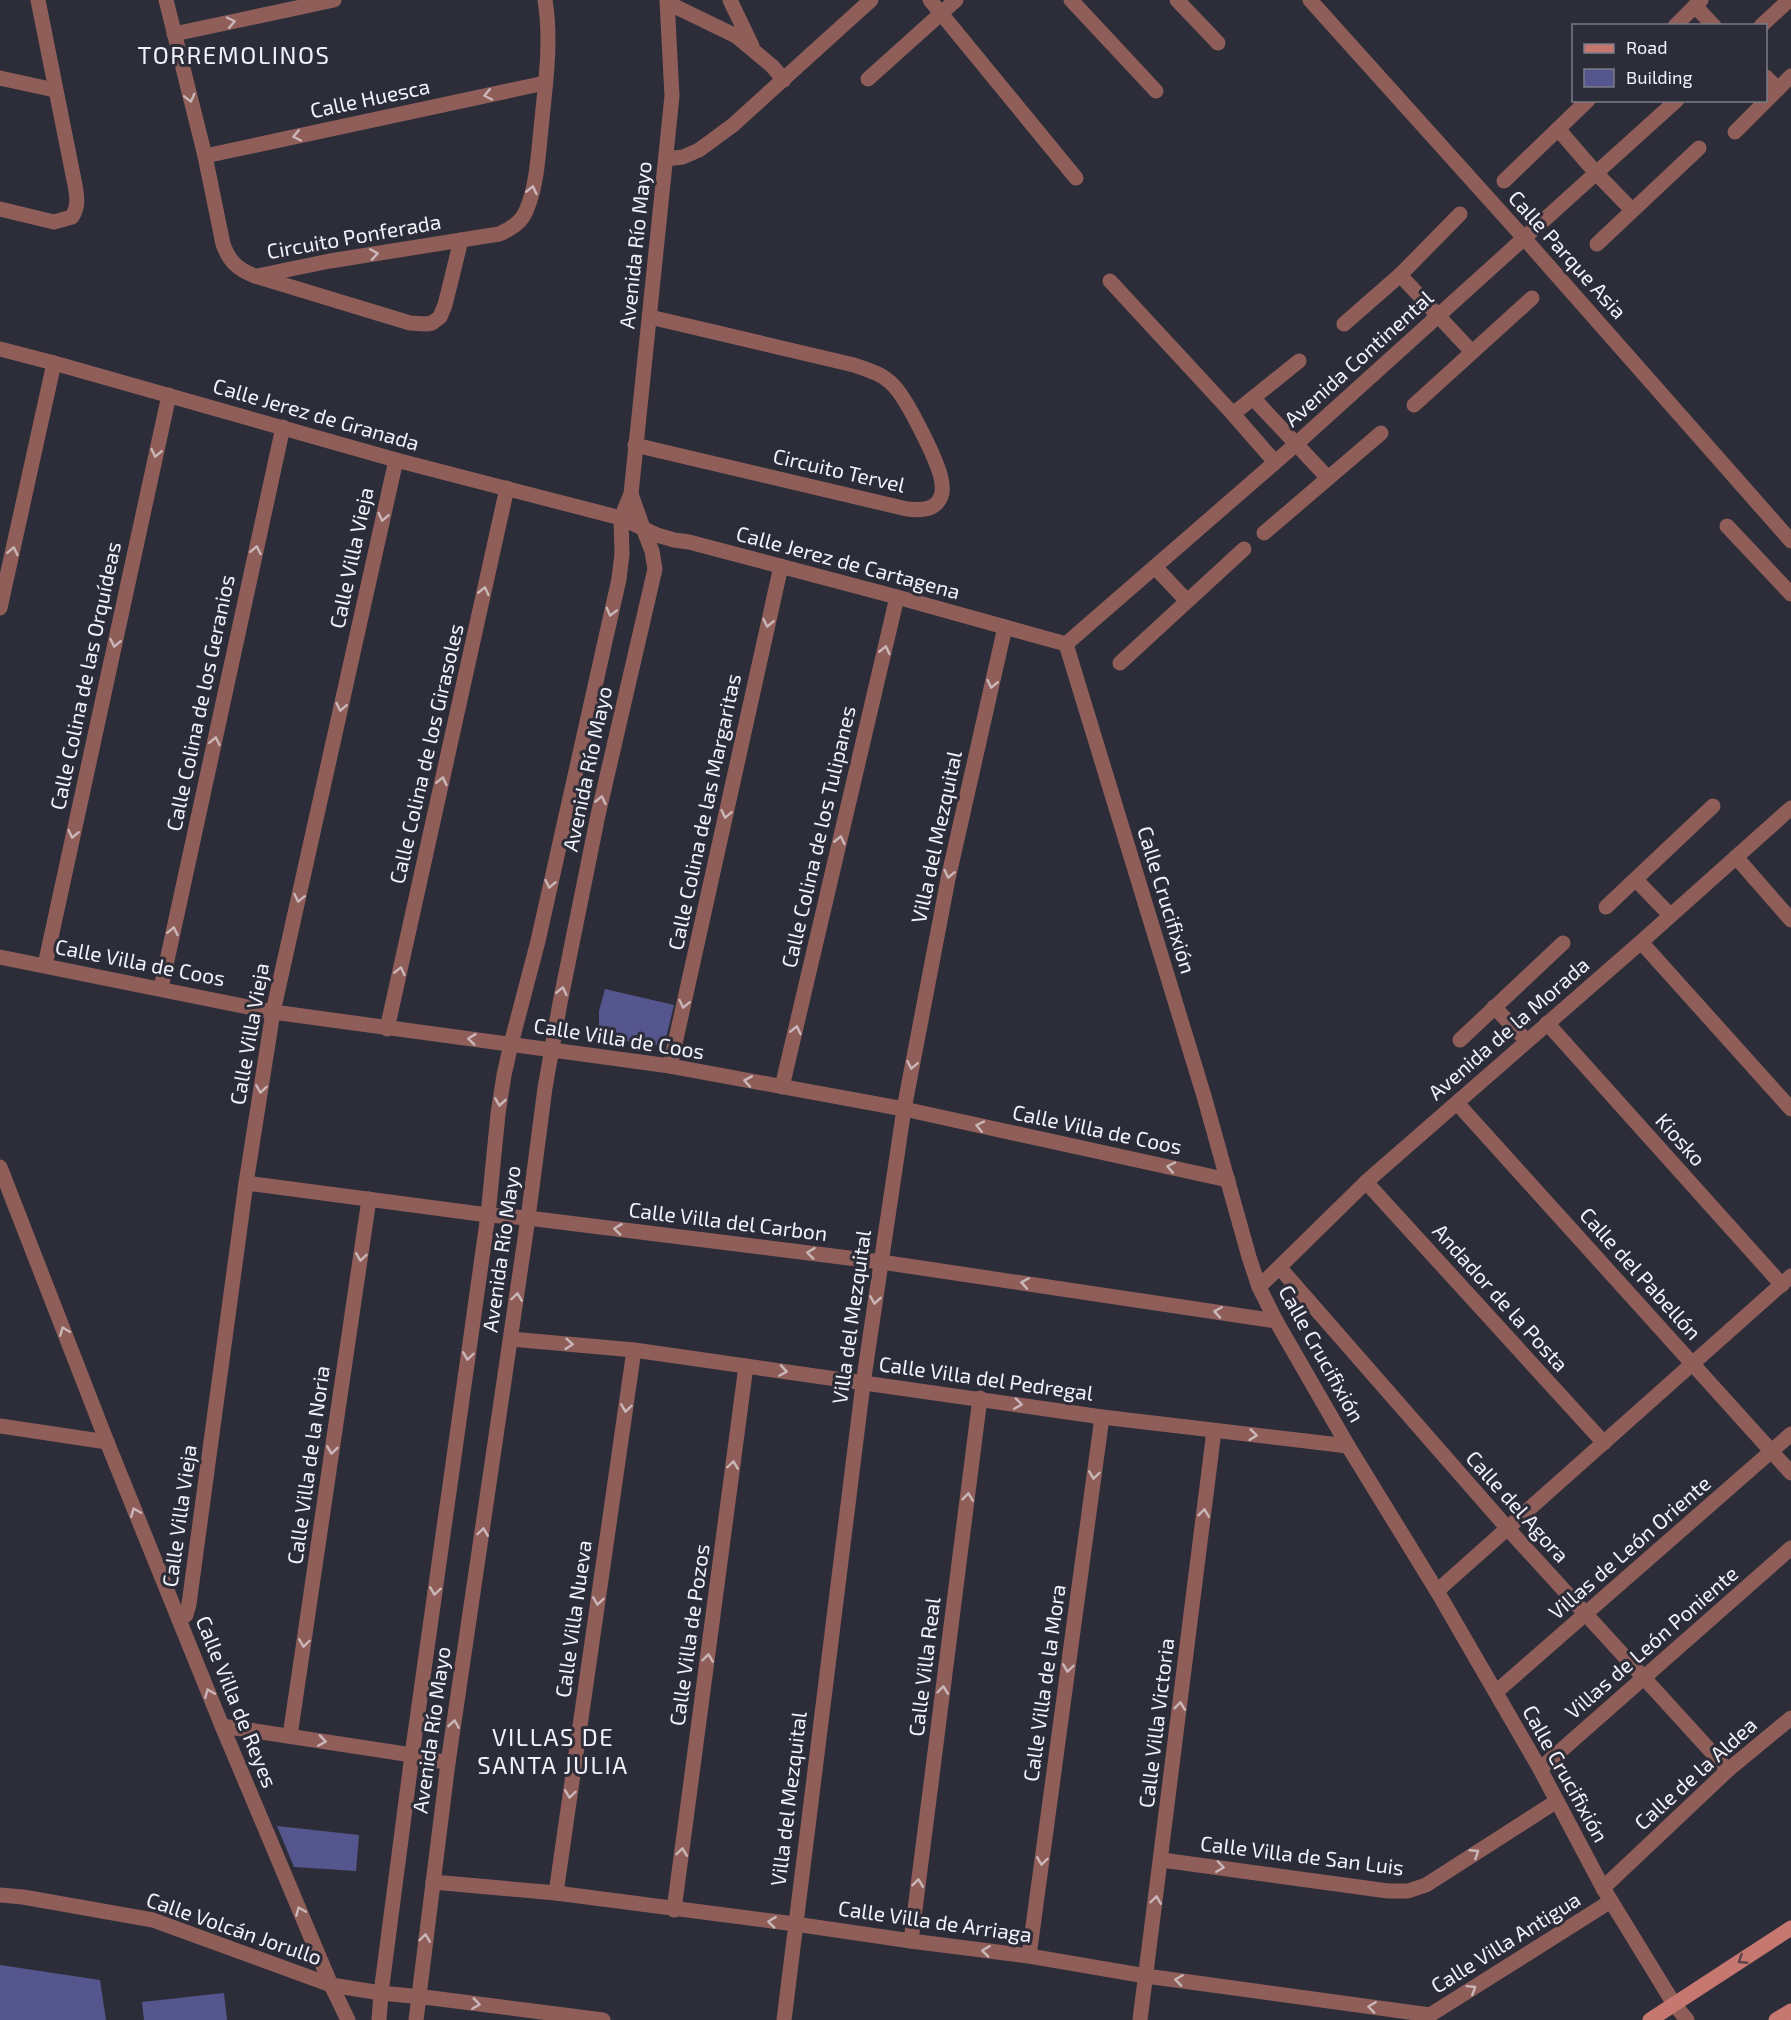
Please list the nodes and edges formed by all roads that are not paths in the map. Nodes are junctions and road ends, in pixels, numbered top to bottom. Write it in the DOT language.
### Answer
graph roads {
  1 [pos="38,0"];
  2 [pos="165,0"];
  3 [pos="333,0"];
  4 [pos="545,0"];
  5 [pos="730,0"];
  6 [pos="871,0"];
  7 [pos="930,0"];
  8 [pos="956,0"];
  9 [pos="1071,0"];
  10 [pos="1178,0"];
  11 [pos="1310,0"];
  12 [pos="1789,0"];
  13 [pos="668,2"];
  14 [pos="1698,3"];
  15 [pos="941,14"];
  16 [pos="1677,24"];
  17 [pos="1713,24"];
  18 [pos="1763,24"];
  19 [pos="174,34"];
  20 [pos="1218,44"];
  21 [pos="755,52"];
  22 [pos="1791,76"];
  23 [pos="0,78"];
  24 [pos="1767,78"];
  25 [pos="868,79"];
  26 [pos="784,80"];
  27 [pos="545,83"];
  28 [pos="1778,89"];
  29 [pos="55,90"];
  30 [pos="1156,91"];
  31 [pos="1767,100"];
  32 [pos="1586,102"];
  33 [pos="1675,102"];
  34 [pos="1765,102"];
  35 [pos="1557,129"];
  36 [pos="1735,132"];
  37 [pos="1699,148"];
  38 [pos="205,156"];
  39 [pos="666,159"];
  40 [pos="1596,173"];
  41 [pos="1076,178"];
  42 [pos="1504,181"];
  43 [pos="0,209"];
  44 [pos="1632,210"];
  45 [pos="1460,214"];
  46 [pos="1524,238"];
  47 [pos="461,240"];
  48 [pos="1597,244"];
  49 [pos="1400,274"];
  50 [pos="255,276"];
  51 [pos="1110,281"];
  52 [pos="1532,298"];
  53 [pos="1437,316"];
  54 [pos="650,317"];
  55 [pos="1344,324"];
  56 [pos="0,349"];
  57 [pos="1472,352"];
  58 [pos="1299,361"];
  59 [pos="54,363"];
  60 [pos="169,395"];
  61 [pos="1252,398"];
  62 [pos="1414,405"];
  63 [pos="1233,414"];
  64 [pos="283,427"];
  65 [pos="1381,433"];
  66 [pos="635,445"];
  67 [pos="1295,445"];
  68 [pos="396,460"];
  69 [pos="1274,462"];
  70 [pos="1328,478"];
  71 [pos="507,488"];
  72 [pos="631,494"];
  73 [pos="621,518"];
  74 [pos="1727,526"];
  75 [pos="643,528"];
  76 [pos="1264,532"];
  77 [pos="1791,541"];
  78 [pos="1244,549"];
  79 [pos="781,566"];
  80 [pos="1155,567"];
  81 [pos="1791,594"];
  82 [pos="897,597"];
  83 [pos="1186,600"];
  84 [pos="0,608"];
  85 [pos="1005,627"];
  86 [pos="1066,644"];
  87 [pos="1120,663"];
  88 [pos="1713,806"];
  89 [pos="1791,808"];
  90 [pos="1736,857"];
  91 [pos="1636,880"];
  92 [pos="1606,907"];
  93 [pos="1670,915"];
  94 [pos="1791,920"];
  95 [pos="1641,942"];
  96 [pos="1563,943"];
  97 [pos="0,957"];
  98 [pos="45,965"];
  99 [pos="161,988"];
  100 [pos="1494,1007"];
  101 [pos="273,1012"];
  102 [pos="1547,1023"];
  103 [pos="387,1029"];
  104 [pos="1460,1040"];
  105 [pos="1527,1041"];
  106 [pos="510,1044"];
  107 [pos="552,1049"];
  108 [pos="670,1066"];
  109 [pos="782,1087"];
  110 [pos="1457,1103"];
  111 [pos="904,1109"];
  112 [pos="1791,1109"];
  113 [pos="0,1167"];
  114 [pos="1228,1180"];
  115 [pos="1366,1182"];
  116 [pos="246,1183"];
  117 [pos="369,1199"];
  118 [pos="488,1215"];
  119 [pos="528,1218"];
  120 [pos="881,1262"];
  121 [pos="1280,1268"];
  122 [pos="1786,1280"];
  123 [pos="1259,1287"];
  124 [pos="1276,1321"];
  125 [pos="511,1339"];
  126 [pos="634,1350"];
  127 [pos="1692,1364"];
  128 [pos="746,1366"];
  129 [pos="862,1384"];
  130 [pos="980,1398"];
  131 [pos="1102,1417"];
  132 [pos="0,1426"];
  133 [pos="1214,1431"];
  134 [pos="1791,1434"];
  135 [pos="107,1442"];
  136 [pos="1604,1443"];
  137 [pos="1348,1446"];
  138 [pos="1771,1451"];
  139 [pos="1791,1473"];
  140 [pos="1509,1530"];
  141 [pos="1791,1548"];
  142 [pos="1437,1591"];
  143 [pos="1586,1615"];
  144 [pos="179,1620"];
  145 [pos="1644,1678"];
  146 [pos="1496,1692"];
  147 [pos="1791,1718"];
  148 [pos="222,1726"];
  149 [pos="290,1736"];
  150 [pos="412,1755"];
  151 [pos="448,1763"];
  152 [pos="1540,1769"];
  153 [pos="1728,1770"];
  154 [pos="1557,1801"];
  155 [pos="1162,1860"];
  156 [pos="433,1882"];
  157 [pos="1603,1888"];
  158 [pos="556,1893"];
  159 [pos="0,1895"];
  160 [pos="1611,1902"];
  161 [pos="674,1910"];
  162 [pos="795,1924"];
  163 [pos="1791,1929"];
  164 [pos="911,1941"];
  165 [pos="1029,1956"];
  166 [pos="1146,1976"];
  167 [pos="331,1985"];
  168 [pos="381,1993"];
  169 [pos="418,1996"];
  170 [pos="1674,2004"];
  171 [pos="1791,2011"];
  172 [pos="540,2016"];
  173 [pos="1426,2018"];
  174 [pos="348,2020"];
  175 [pos="379,2020"];
  176 [pos="416,2020"];
  177 [pos="603,2020"];
  178 [pos="784,2020"];
  179 [pos="1140,2020"];
  180 [pos="1650,2020"];
  181 [pos="1687,2020"];
  182 [pos="1776,2020"];
  1 -- 29 [label="street"];
  2 -- 19 [label="street, Circuito Ponferada"];
  19 -- 3 [label="street, one-way"];
  4 -- 27 [label="street, Circuito Ponferada"];
  5 -- 21 [label="street"];
  6 -- 26 [label="street"];
  7 -- 15 [label="street"];
  8 -- 15 [label="street"];
  9 -- 30 [label="street"];
  10 -- 20 [label="street"];
  11 -- 46 [label="street, Calle Parque Asia"];
  12 -- 18 [label="street"];
  13 -- 21 [label="street"];
  13 -- 39 [label="street, Avenida Río Mayo"];
  14 -- 16 [label="street"];
  14 -- 17 [label="street"];
  15 -- 25 [label="street"];
  15 -- 41 [label="street"];
  19 -- 38 [label="street, Circuito Ponferada, one-way"];
  21 -- 26 [label="street"];
  22 -- 28 [label="street"];
  23 -- 29 [label="street"];
  24 -- 28 [label="street"];
  26 -- 39 [label="street"];
  27 -- 38 [label="street, Calle Huesca, one-way"];
  47 -- 27 [label="street, Circuito Ponferada, one-way"];
  28 -- 31 [label="street"];
  29 -- 43 [label="street"];
  32 -- 35 [label="street"];
  33 -- 40 [label="street, Avenida Continental"];
  34 -- 36 [label="street"];
  35 -- 40 [label="street"];
  35 -- 42 [label="street"];
  37 -- 44 [label="street"];
  38 -- 50 [label="street, Circuito Ponferada"];
  39 -- 54 [label="street, Avenida Río Mayo"];
  40 -- 44 [label="street"];
  40 -- 46 [label="street, Avenida Continental"];
  44 -- 48 [label="street"];
  45 -- 49 [label="street"];
  46 -- 53 [label="street, Avenida Continental"];
  46 -- 77 [label="street, Calle Parque Asia"];
  50 -- 47 [label="street, Circuito Ponferada, one-way"];
  47 -- 50 [label="street, Circuito Ponferada"];
  49 -- 53 [label="street"];
  49 -- 55 [label="street"];
  51 -- 63 [label="street"];
  52 -- 57 [label="street"];
  53 -- 57 [label="street"];
  53 -- 67 [label="street, Avenida Continental"];
  54 -- 66 [label="street, Avenida Río Mayo"];
  54 -- 66 [label="street, Circuito Tervel"];
  56 -- 59 [label="street, Calle Jerez de Granada"];
  57 -- 62 [label="street"];
  58 -- 61 [label="street"];
  59 -- 60 [label="street, Calle Jerez de Granada"];
  84 -- 59 [label="street, one-way"];
  60 -- 64 [label="street, Calle Jerez de Granada"];
  60 -- 98 [label="street, Calle Colina de las Orquídeas, one-way"];
  61 -- 63 [label="street"];
  61 -- 67 [label="street"];
  63 -- 69 [label="street"];
  64 -- 68 [label="street, Calle Jerez de Granada"];
  99 -- 64 [label="street, Calle Colina de los Geranios, one-way"];
  65 -- 70 [label="street"];
  66 -- 72 [label="street, Avenida Río Mayo"];
  67 -- 69 [label="street, Avenida Continental"];
  67 -- 70 [label="street"];
  68 -- 71 [label="street, Calle Jerez de Granada"];
  68 -- 101 [label="street, Calle Villa Vieja, one-way"];
  69 -- 80 [label="street, Avenida Continental"];
  70 -- 76 [label="street"];
  71 -- 73 [label="street, Calle Jerez de Granada"];
  103 -- 71 [label="street, Calle Colina de los Girasoles, one-way"];
  72 -- 73 [label="street, Avenida Río Mayo"];
  72 -- 75 [label="street, Avenida Río Mayo"];
  73 -- 75 [label="street, Calle Jerez de Cartagena"];
  73 -- 106 [label="street, Avenida Río Mayo, one-way"];
  74 -- 81 [label="street"];
  75 -- 79 [label="street, Calle Jerez de Cartagena"];
  107 -- 75 [label="street, Avenida Río Mayo, one-way"];
  78 -- 83 [label="street"];
  79 -- 82 [label="street, Calle Jerez de Cartagena"];
  79 -- 108 [label="street, Calle Colina de las Margaritas, one-way"];
  80 -- 83 [label="street"];
  80 -- 86 [label="street, Avenida Continental"];
  82 -- 85 [label="street, Calle Jerez de Cartagena"];
  109 -- 82 [label="street, Calle Colina de los Tulipanes, one-way"];
  83 -- 87 [label="street"];
  85 -- 86 [label="street, Calle Jerez de Cartagena"];
  85 -- 111 [label="street, Villa del Mezquital, one-way"];
  86 -- 114 [label="street, Calle Crucifixión"];
  88 -- 91 [label="street"];
  89 -- 90 [label="street, Avenida de la Morada"];
  90 -- 93 [label="street, Avenida de la Morada"];
  90 -- 94 [label="street"];
  91 -- 92 [label="street"];
  91 -- 93 [label="street"];
  93 -- 95 [label="street, Avenida de la Morada"];
  95 -- 102 [label="street, Avenida de la Morada"];
  95 -- 112 [label="street"];
  96 -- 100 [label="street"];
  97 -- 98 [label="street, Calle Villa de Coos"];
  98 -- 99 [label="street, Calle Villa de Coos"];
  99 -- 101 [label="street, Calle Villa de Coos"];
  100 -- 104 [label="street"];
  100 -- 105 [label="street"];
  101 -- 103 [label="street, Calle Villa de Coos"];
  101 -- 116 [label="street, Calle Villa Vieja, one-way"];
  102 -- 105 [label="street, Avenida de la Morada"];
  102 -- 122 [label="street, Kiosko"];
  106 -- 103 [label="street, Calle Villa de Coos, one-way"];
  105 -- 110 [label="street, Avenida de la Morada"];
  106 -- 107 [label="street, Calle Villa de Coos"];
  106 -- 118 [label="street, Avenida Río Mayo, one-way"];
  107 -- 108 [label="street, Calle Villa de Coos"];
  107 -- 119 [label="street, Avenida Río Mayo"];
  109 -- 108 [label="street, Calle Villa de Coos, one-way"];
  109 -- 111 [label="street, Calle Villa de Coos"];
  110 -- 115 [label="street, Avenida de la Morada"];
  110 -- 127 [label="street, Calle del Pabellón"];
  114 -- 111 [label="street, Calle Villa de Coos, one-way"];
  111 -- 120 [label="street, Villa del Mezquital"];
  135 -- 113 [label="street, Calle Villa de Reyes, one-way"];
  114 -- 123 [label="street, Calle Crucifixión"];
  115 -- 121 [label="street, Avenida de la Morada"];
  115 -- 136 [label="street, Andador de la Posta"];
  116 -- 117 [label="street, Calle Villa del Carbon"];
  116 -- 144 [label="street, Calle Villa Vieja"];
  117 -- 118 [label="street, Calle Villa del Carbon"];
  117 -- 149 [label="street, Calle Villa de la Noria, one-way"];
  118 -- 119 [label="street, Calle Villa del Carbon"];
  118 -- 150 [label="street, Avenida Río Mayo, one-way"];
  120 -- 119 [label="street, Calle Villa del Carbon, one-way"];
  125 -- 119 [label="street, Avenida Río Mayo, one-way"];
  124 -- 120 [label="street, Calle Villa del Carbon, one-way"];
  120 -- 129 [label="street, Villa del Mezquital, one-way"];
  121 -- 123 [label="street, Avenida de la Morada"];
  121 -- 140 [label="street, Calle del Agora"];
  122 -- 127 [label="street"];
  123 -- 124 [label="street, Calle Crucifixión"];
  124 -- 137 [label="street, Calle Crucifixión"];
  125 -- 126 [label="street, Calle Villa del Pedregal, one-way"];
  151 -- 125 [label="street, Avenida Río Mayo, one-way"];
  126 -- 128 [label="street, Calle Villa del Pedregal"];
  126 -- 158 [label="street, Calle Villa Nueva, one-way"];
  127 -- 136 [label="street"];
  127 -- 138 [label="street, Calle del Pabellón"];
  128 -- 129 [label="street, Calle Villa del Pedregal, one-way"];
  161 -- 128 [label="street, Calle Villa de Pozos, one-way"];
  129 -- 130 [label="street, Calle Villa del Pedregal"];
  129 -- 162 [label="street, Villa del Mezquital"];
  130 -- 131 [label="street, Calle Villa del Pedregal, one-way"];
  164 -- 130 [label="street, Calle Villa Real, one-way"];
  131 -- 133 [label="street, Calle Villa del Pedregal"];
  131 -- 165 [label="street, Calle Villa de la Mora, one-way"];
  132 -- 135 [label="street"];
  133 -- 137 [label="street, Calle Villa del Pedregal, one-way"];
  155 -- 133 [label="street, Calle Villa Victoria, one-way"];
  134 -- 138 [label="street, Villas de León Oriente"];
  144 -- 135 [label="street, Calle Villa de Reyes, one-way"];
  136 -- 140 [label="street"];
  137 -- 142 [label="street, Calle Crucifixión"];
  138 -- 139 [label="street, Calle del Pabellón"];
  138 -- 143 [label="street, Villas de León Oriente"];
  140 -- 142 [label="street"];
  140 -- 143 [label="street, Calle del Agora"];
  141 -- 145 [label="street, Villas de León Poniente"];
  142 -- 146 [label="street, Calle Crucifixión"];
  143 -- 145 [label="street, Calle del Agora"];
  143 -- 146 [label="street, Villas de León Oriente"];
  148 -- 144 [label="street, Calle Villa de Reyes, one-way"];
  145 -- 152 [label="street, Villas de León Poniente"];
  145 -- 153 [label="street, Calle del Agora"];
  146 -- 152 [label="street, Calle Crucifixión"];
  147 -- 153 [label="street, Calle de la Aldea"];
  148 -- 149 [label="street"];
  167 -- 148 [label="street, Calle Villa de Reyes, one-way"];
  149 -- 150 [label="street, one-way"];
  150 -- 151 [label="street"];
  150 -- 168 [label="street, Avenida Río Mayo"];
  151 -- 156 [label="street, Avenida Río Mayo"];
  152 -- 154 [label="street, Calle Crucifixión"];
  153 -- 157 [label="street, Calle de la Aldea"];
  155 -- 154 [label="street, Calle Villa de San Luis, one-way"];
  154 -- 157 [label="street, Calle Crucifixión"];
  166 -- 155 [label="street, Calle Villa Victoria, one-way"];
  156 -- 158 [label="street, Calle Villa de Arriaga"];
  169 -- 156 [label="street, Avenida Río Mayo, one-way"];
  157 -- 160 [label="street, Calle Crucifixión"];
  158 -- 161 [label="street, Calle Villa de Arriaga"];
  159 -- 167 [label="street, Calle Volcán Jorullo"];
  160 -- 170 [label="street, Calle Crucifixión"];
  173 -- 160 [label="street, Calle Villa Antigua, one-way"];
  162 -- 161 [label="street, Calle Villa de Arriaga, one-way"];
  162 -- 164 [label="street, Calle Villa de Arriaga"];
  162 -- 178 [label="street, Villa del Mezquital"];
  163 -- 170 [label="main road, one-way"];
  165 -- 164 [label="street, Calle Villa de Arriaga, one-way"];
  165 -- 166 [label="street, Calle Villa de Arriaga"];
  173 -- 166 [label="street, Calle Villa de Arriaga, one-way"];
  166 -- 179 [label="street, Calle Villa Victoria"];
  167 -- 168 [label="street, Calle Volcán Jorullo"];
  167 -- 174 [label="street, Calle Villa de Reyes"];
  168 -- 169 [label="street, Calle Volcán Jorullo"];
  168 -- 175 [label="street, Avenida Río Mayo"];
  169 -- 172 [label="street, Calle Volcán Jorullo, one-way"];
  169 -- 176 [label="street, Avenida Río Mayo"];
  170 -- 180 [label="main road"];
  170 -- 181 [label="street, Calle Crucifixión"];
  171 -- 182 [label="main road"];
  172 -- 177 [label="street, Calle Volcán Jorullo"];
}
